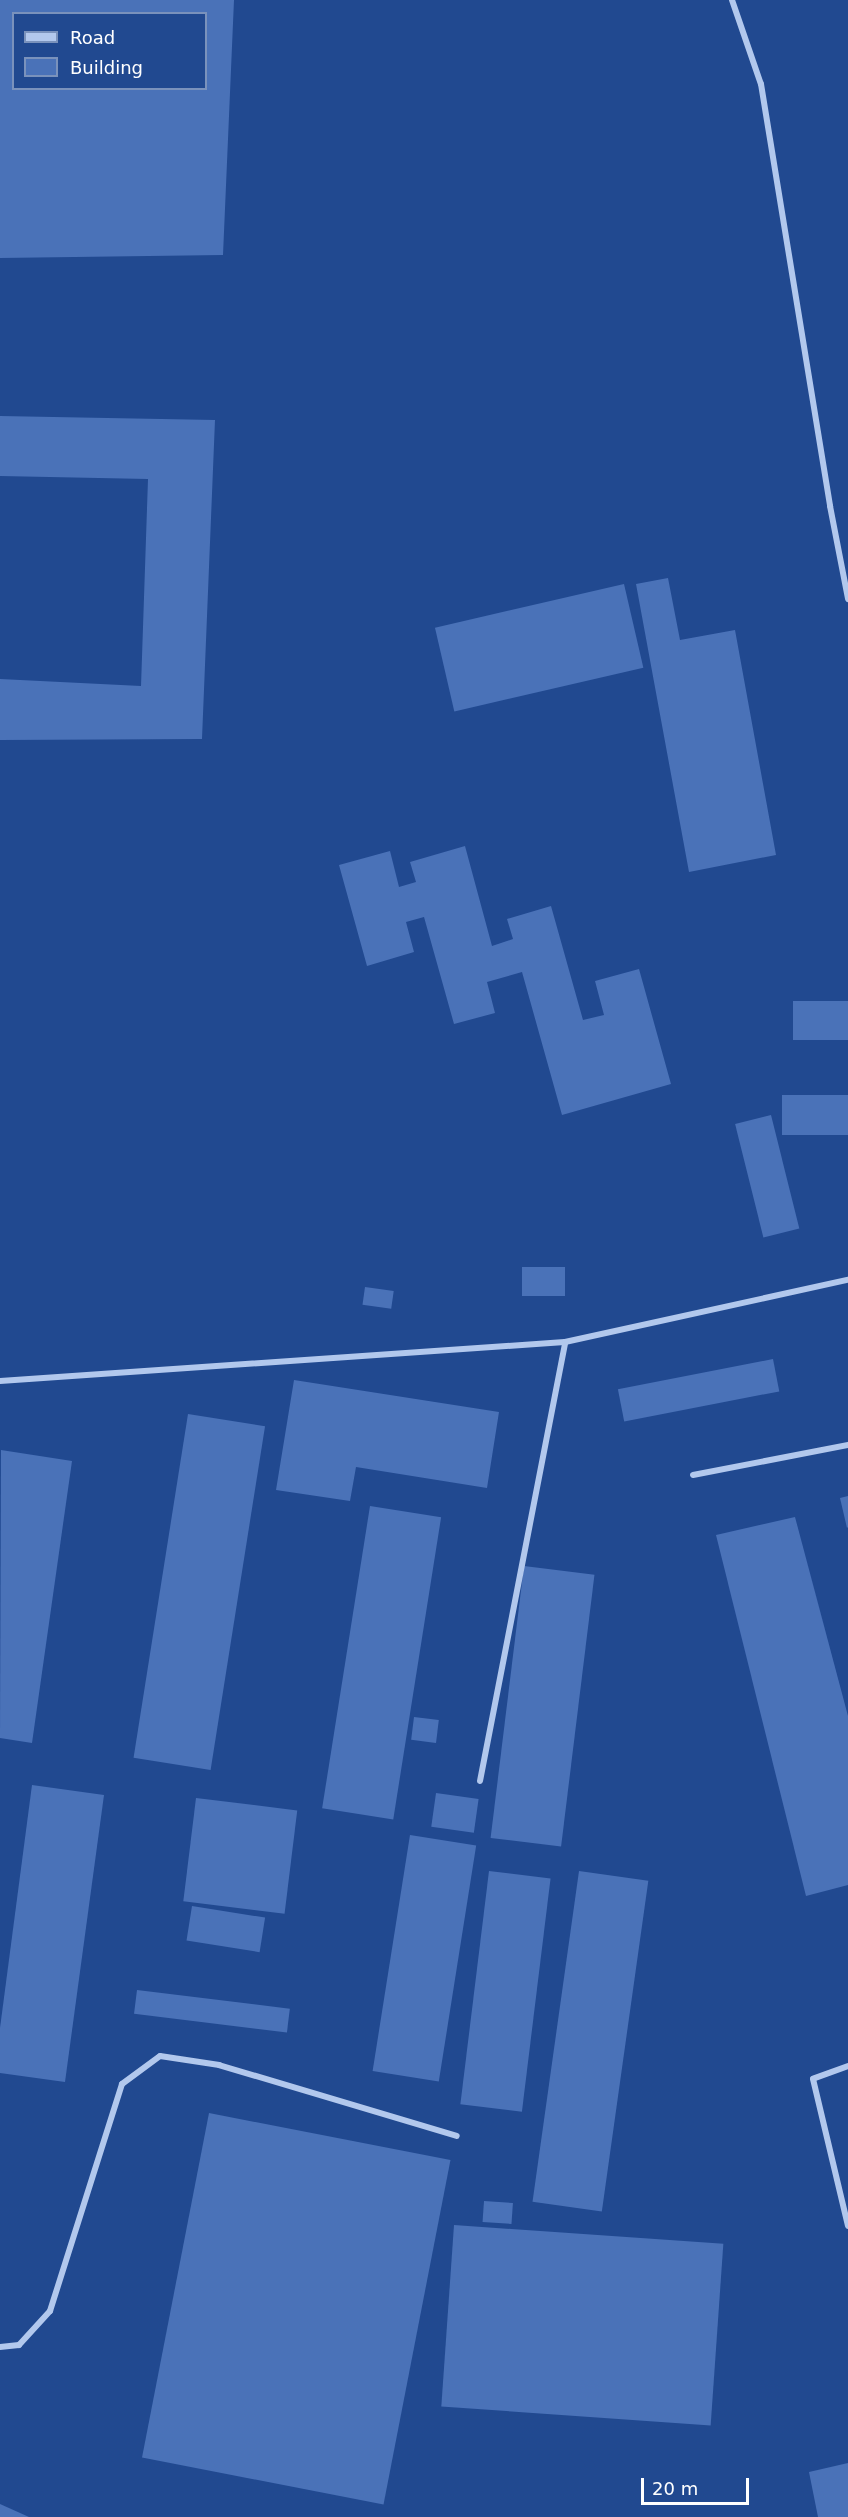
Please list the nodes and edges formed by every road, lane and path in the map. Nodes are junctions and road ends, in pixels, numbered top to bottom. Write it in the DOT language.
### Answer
graph roads {
  1 [pos="732,0"];
  2 [pos="848,599"];
  3 [pos="848,1280"];
  4 [pos="565,1342"];
  5 [pos="0,1381"];
  6 [pos="848,1445"];
  7 [pos="693,1475"];
  8 [pos="480,1781"];
  9 [pos="848,2066"];
  10 [pos="457,2136"];
  11 [pos="848,2226"];
  12 [pos="0,2347"];
  1 -- 2 [label="street"];
  3 -- 4 [label="street"];
  4 -- 5 [label="street"];
  4 -- 8 [label="street"];
  6 -- 7 [label="street"];
  9 -- 11 [label="street"];
  10 -- 12 [label="street"];
}
